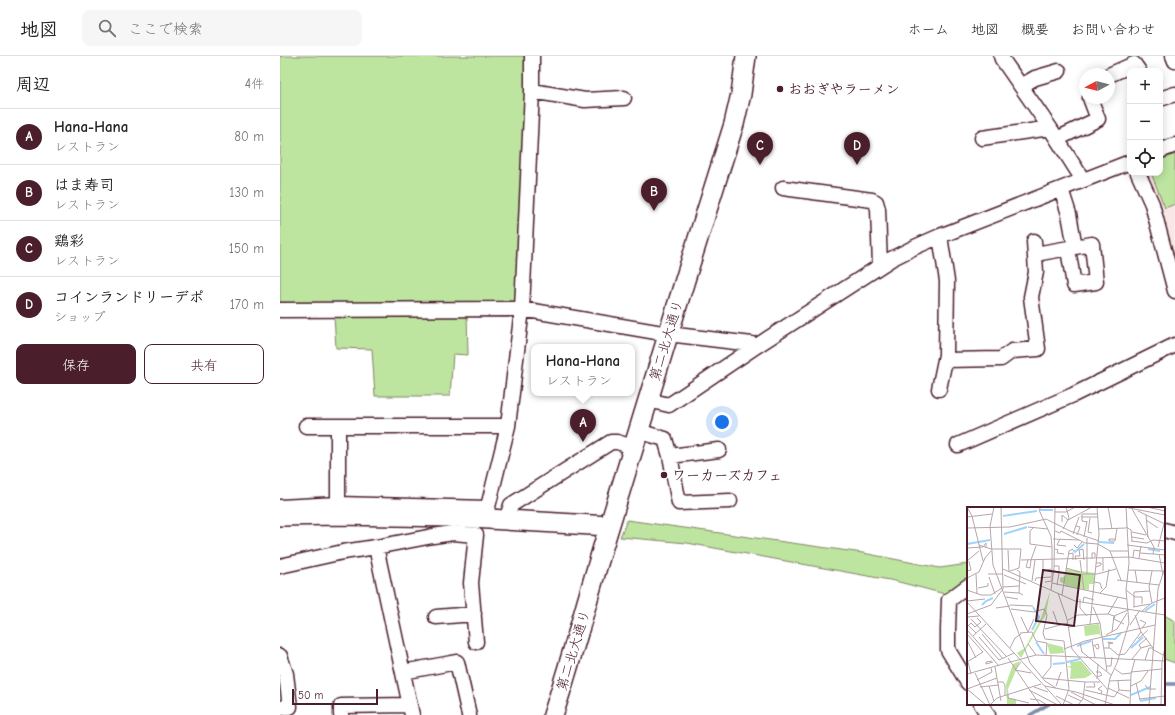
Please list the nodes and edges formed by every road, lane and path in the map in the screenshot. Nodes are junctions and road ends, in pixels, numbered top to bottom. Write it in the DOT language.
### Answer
graph roads {
  1 [pos="532,56"];
  2 [pos="746,56"];
  3 [pos="1001,56"];
  4 [pos="1173,56"];
  5 [pos="1175,61"];
  6 [pos="1137,68"];
  7 [pos="1059,71"];
  8 [pos="1115,72"];
  9 [pos="1021,86"];
  10 [pos="532,91"];
  11 [pos="1175,94"];
  12 [pos="624,98"];
  13 [pos="1163,98"];
  14 [pos="1092,104"];
  15 [pos="1053,133"];
  16 [pos="982,138"];
  17 [pos="1175,145"];
  18 [pos="1163,150"];
  19 [pos="1127,163"];
  20 [pos="1139,176"];
  21 [pos="1083,180"];
  22 [pos="783,188"];
  23 [pos="1060,189"];
  24 [pos="940,236"];
  25 [pos="880,266"];
  26 [pos="1175,291"];
  27 [pos="522,309"];
  28 [pos="280,310"];
  29 [pos="668,334"];
  30 [pos="1175,345"];
  31 [pos="755,347"];
  32 [pos="945,360"];
  33 [pos="939,389"];
  34 [pos="648,400"];
  35 [pos="306,426"];
  36 [pos="338,426"];
  37 [pos="508,426"];
  38 [pos="636,439"];
  39 [pos="958,445"];
  40 [pos="719,450"];
  41 [pos="670,456"];
  42 [pos="730,501"];
  43 [pos="280,507"];
  44 [pos="338,510"];
  45 [pos="486,513"];
  46 [pos="280,516"];
  47 [pos="506,520"];
  48 [pos="453,525"];
  49 [pos="609,526"];
  50 [pos="1165,530"];
  51 [pos="1175,533"];
  52 [pos="376,547"];
  53 [pos="280,566"];
  54 [pos="967,587"];
  55 [pos="474,614"];
  56 [pos="436,617"];
  57 [pos="476,642"];
  58 [pos="280,656"];
  59 [pos="403,672"];
  60 [pos="967,681"];
  61 [pos="982,705"];
  62 [pos="280,708"];
  63 [pos="411,710"];
  64 [pos="341,715"];
  65 [pos="470,715"];
  66 [pos="553,715"];
  67 [pos="988,715"];
  1 -- 10 [label="street"];
  2 -- 29 [label="street, 第二北大通り"];
  3 -- 9 [label="street"];
  4 -- 5 [label="street"];
  6 -- 8 [label="street"];
  7 -- 9 [label="street"];
  9 -- 15 [label="street"];
  10 -- 12 [label="street"];
  10 -- 27 [label="street"];
  11 -- 13 [label="street"];
  14 -- 15 [label="street"];
  15 -- 16 [label="street"];
  15 -- 21 [label="street"];
  17 -- 18 [label="street"];
  19 -- 21 [label="street"];
  20 -- 26 [label="street"];
  21 -- 23 [label="street"];
  22 -- 25 [label="street"];
  23 -- 24 [label="street"];
  23 -- 32 [label="street"];
  24 -- 25 [label="street"];
  24 -- 32 [label="street"];
  25 -- 31 [label="street"];
  27 -- 28 [label="street"];
  27 -- 29 [label="street"];
  27 -- 37 [label="street"];
  29 -- 31 [label="street"];
  29 -- 34 [label="street, 第二北大通り"];
  30 -- 39 [label="street"];
  31 -- 34 [label="street"];
  32 -- 33 [label="street"];
  34 -- 38 [label="street, 第二北大通り"];
  35 -- 36 [label="street"];
  36 -- 37 [label="street"];
  36 -- 44 [label="street"];
  37 -- 45 [label="street"];
  38 -- 41 [label="street"];
  38 -- 47 [label="street"];
  38 -- 49 [label="street, 第二北大通り"];
  40 -- 41 [label="street"];
  41 -- 42 [label="street"];
  43 -- 44 [label="street"];
  44 -- 45 [label="street"];
  44 -- 46 [label="street"];
  44 -- 48 [label="street"];
  45 -- 47 [label="street"];
  45 -- 48 [label="street"];
  47 -- 49 [label="street"];
  48 -- 52 [label="street"];
  48 -- 55 [label="street"];
  49 -- 66 [label="street, 第二北大通り"];
  50 -- 51 [label="street"];
  52 -- 53 [label="street"];
  52 -- 59 [label="street"];
  54 -- 60 [label="street"];
  55 -- 56 [label="street"];
  55 -- 57 [label="street"];
  58 -- 62 [label="street"];
  59 -- 63 [label="street"];
  59 -- 65 [label="street"];
  61 -- 67 [label="street"];
  63 -- 64 [label="street"];
}
